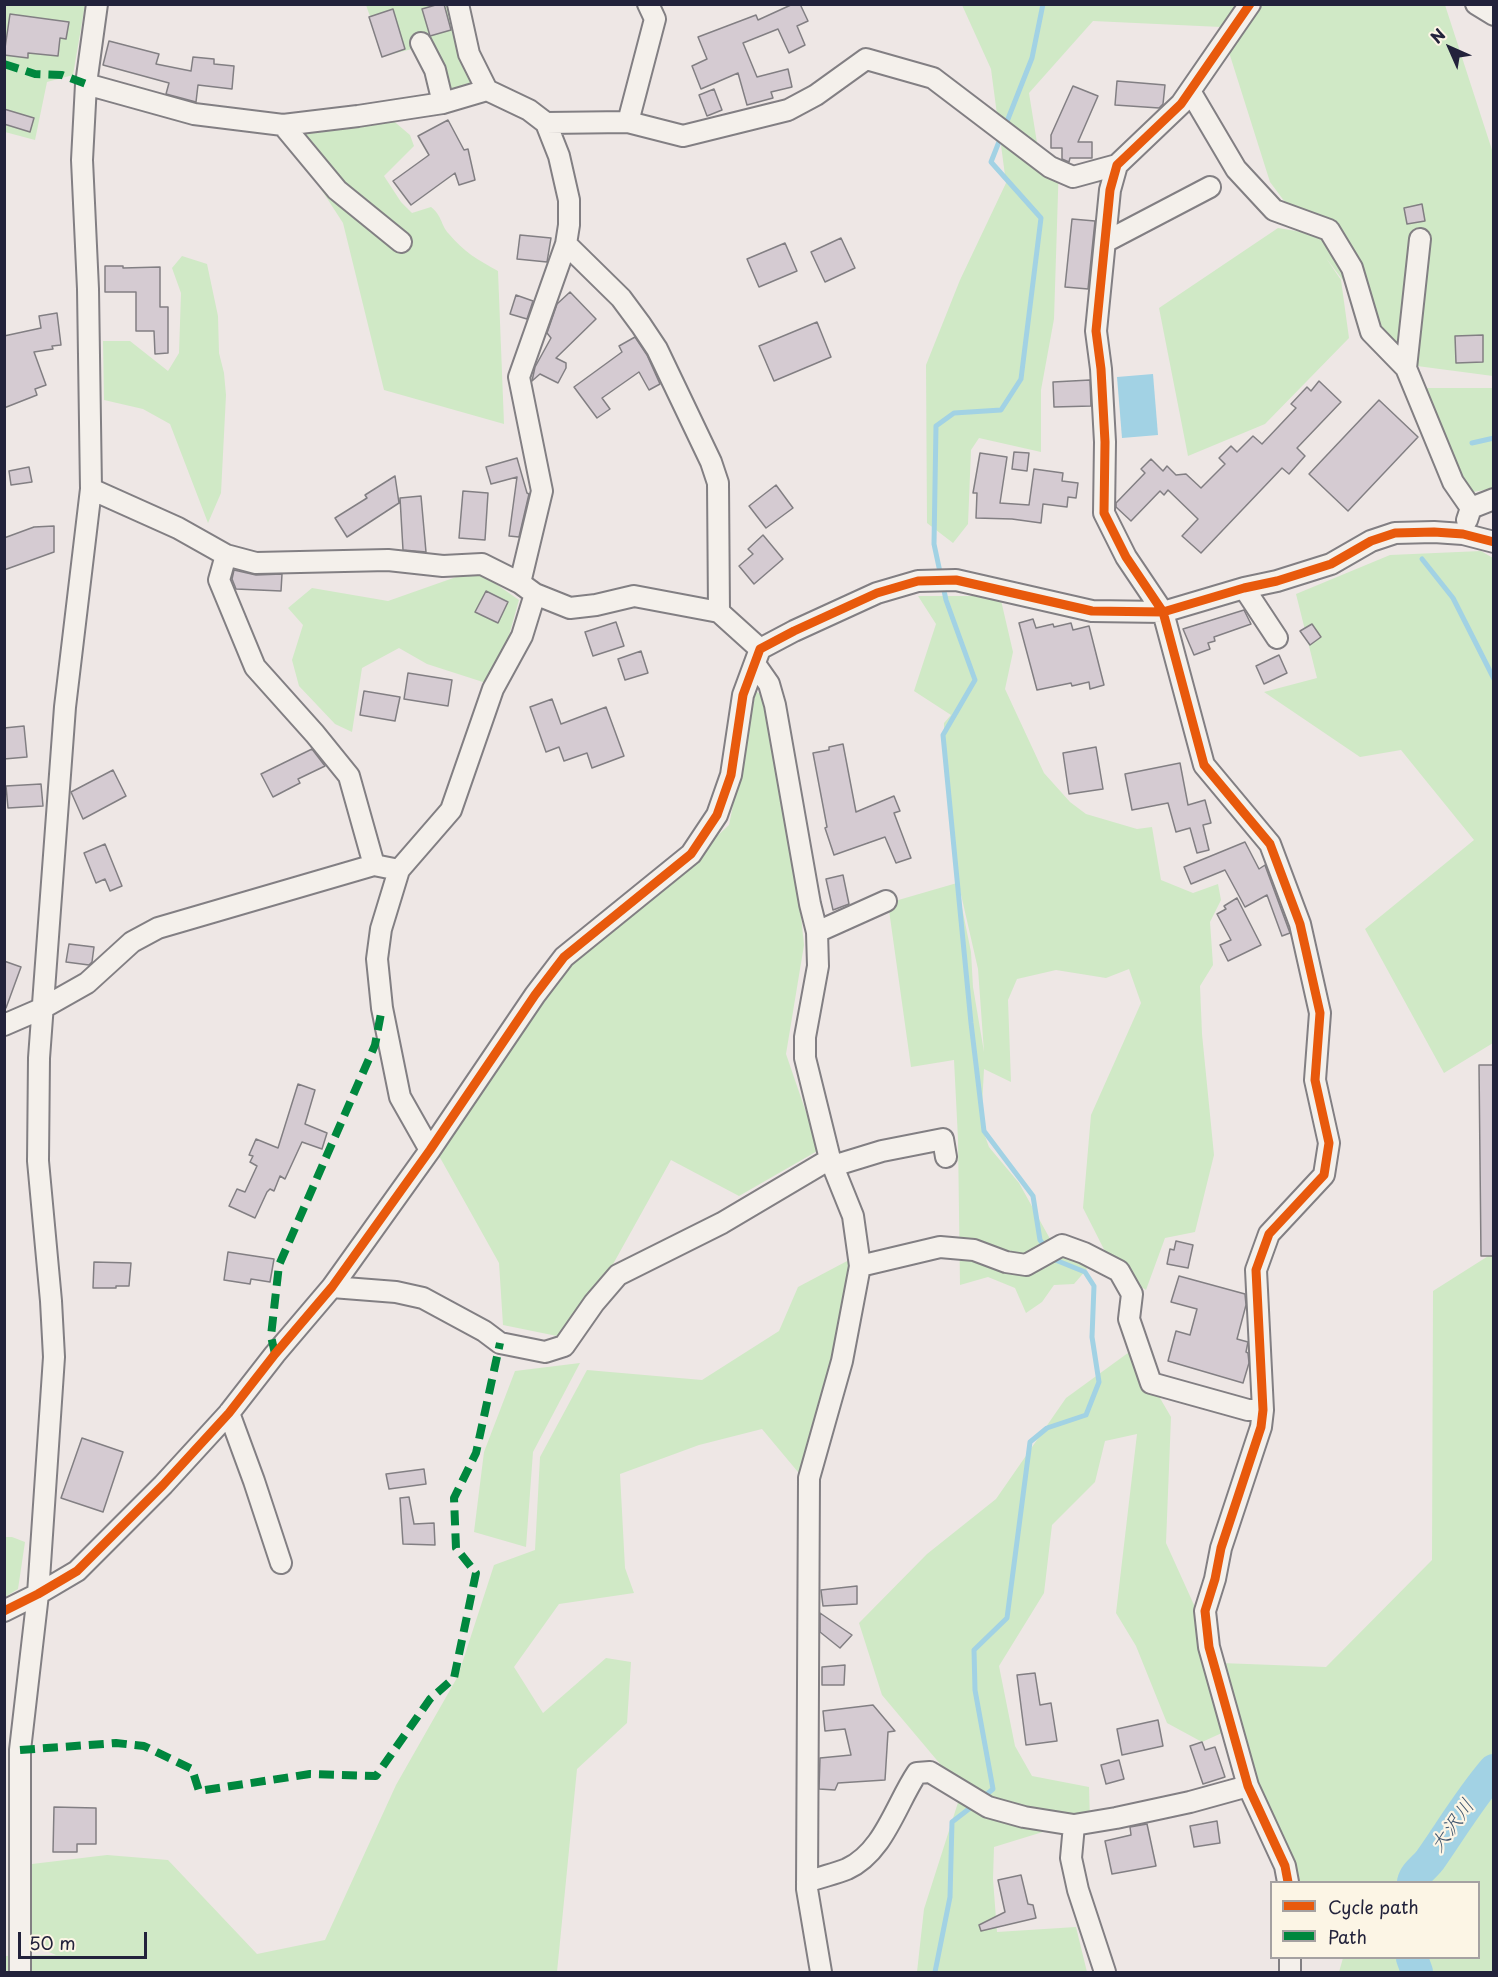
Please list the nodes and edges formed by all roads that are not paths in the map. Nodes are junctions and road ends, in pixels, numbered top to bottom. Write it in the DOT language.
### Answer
graph roads {
  1 [pos="97,4"];
  2 [pos="458,4"];
  3 [pos="648,4"];
  4 [pos="1250,4"];
  5 [pos="1476,4"];
  6 [pos="1494,15"];
  7 [pos="421,43"];
  8 [pos="86,84"];
  9 [pos="487,90"];
  10 [pos="1190,91"];
  11 [pos="443,103"];
  12 [pos="628,122"];
  13 [pos="546,123"];
  14 [pos="283,125"];
  15 [pos="1117,165"];
  16 [pos="1210,187"];
  17 [pos="1420,239"];
  18 [pos="401,242"];
  19 [pos="1105,242"];
  20 [pos="566,244"];
  21 [pos="1406,368"];
  22 [pos="91,489"];
  23 [pos="1494,499"];
  24 [pos="1471,508"];
  25 [pos="1463,534"];
  26 [pos="1494,542"];
  27 [pos="226,555"];
  28 [pos="527,588"];
  29 [pos="1244,588"];
  30 [pos="719,612"];
  31 [pos="1163,612"];
  32 [pos="1277,638"];
  33 [pos="757,657"];
  34 [pos="374,865"];
  35 [pos="399,870"];
  36 [pos="886,901"];
  37 [pos="817,932"];
  38 [pos="41,1009"];
  39 [pos="4,1025"];
  40 [pos="430,1150"];
  41 [pos="946,1157"];
  42 [pos="832,1163"];
  43 [pos="860,1266"];
  44 [pos="332,1287"];
  45 [pos="1263,1410"];
  46 [pos="229,1413"];
  47 [pos="281,1563"];
  48 [pos="38,1594"];
  49 [pos="4,1611"];
  50 [pos="1248,1786"];
  51 [pos="1074,1825"];
  52 [pos="1288,1881"];
  53 [pos="807,1882"];
  54 [pos="20,1972"];
  55 [pos="821,1972"];
  56 [pos="1105,1972"];
  1 -- 8 [label="street"];
  2 -- 9 [label="street"];
  3 -- 12 [label="street"];
  4 -- 10 [label="street"];
  5 -- 6 [label="street"];
  7 -- 11 [label="street"];
  8 -- 14 [label="street"];
  8 -- 22 [label="street"];
  9 -- 11 [label="street"];
  9 -- 13 [label="street"];
  10 -- 15 [label="street"];
  10 -- 21 [label="street"];
  11 -- 14 [label="street"];
  12 -- 13 [label="street"];
  12 -- 15 [label="street"];
  13 -- 20 [label="street"];
  14 -- 18 [label="street"];
  15 -- 19 [label="street"];
  16 -- 19 [label="street"];
  17 -- 21 [label="street"];
  19 -- 31 [label="street"];
  20 -- 28 [label="street"];
  20 -- 30 [label="street"];
  21 -- 24 [label="street"];
  22 -- 27 [label="street"];
  22 -- 38 [label="street"];
  23 -- 24 [label="street"];
  24 -- 25 [label="street"];
  25 -- 26 [label="street"];
  25 -- 29 [label="street"];
  27 -- 28 [label="street"];
  27 -- 34 [label="street"];
  28 -- 30 [label="street"];
  28 -- 35 [label="street"];
  29 -- 31 [label="street"];
  29 -- 32 [label="street"];
  30 -- 33 [label="street"];
  31 -- 33 [label="street"];
  31 -- 45 [label="street"];
  33 -- 37 [label="street"];
  33 -- 40 [label="street"];
  34 -- 35 [label="street"];
  34 -- 38 [label="street"];
  35 -- 40 [label="street"];
  36 -- 37 [label="street"];
  37 -- 42 [label="street"];
  38 -- 39 [label="street"];
  38 -- 48 [label="street"];
  40 -- 44 [label="street"];
  41 -- 42 [label="street"];
  42 -- 43 [label="street"];
  42 -- 44 [label="street"];
  43 -- 45 [label="street"];
  43 -- 53 [label="street"];
  44 -- 46 [label="street"];
  45 -- 50 [label="street"];
  46 -- 47 [label="street"];
  46 -- 48 [label="street"];
  48 -- 49 [label="street"];
  48 -- 54 [label="street"];
  50 -- 51 [label="street"];
  50 -- 52 [label="street"];
  51 -- 53 [label="street"];
  51 -- 56 [label="street"];
  53 -- 55 [label="street"];
}
